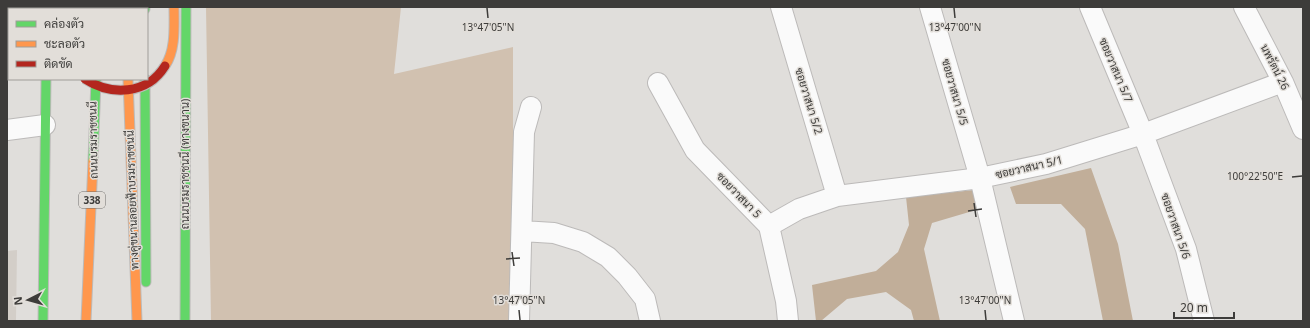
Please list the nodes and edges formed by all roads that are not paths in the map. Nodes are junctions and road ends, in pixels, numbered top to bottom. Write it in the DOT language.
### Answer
graph roads {
  1 [pos="174,7"];
  2 [pos="186,7"];
  3 [pos="781,7"];
  4 [pos="930,7"];
  5 [pos="1090,7"];
  6 [pos="1244,7"];
  7 [pos="46,80"];
  8 [pos="86,80"];
  9 [pos="93,80"];
  10 [pos="96,80"];
  11 [pos="128,80"];
  12 [pos="145,80"];
  13 [pos="1284,82"];
  14 [pos="658,83"];
  15 [pos="531,107"];
  16 [pos="46,125"];
  17 [pos="1303,129"];
  18 [pos="7,130"];
  19 [pos="1143,134"];
  20 [pos="980,178"];
  21 [pos="837,196"];
  22 [pos="769,226"];
  23 [pos="522,231"];
  24 [pos="146,290"];
  25 [pos="146,305"];
  26 [pos="95,313"];
  27 [pos="43,321"];
  28 [pos="86,321"];
  29 [pos="137,321"];
  30 [pos="146,321"];
  31 [pos="184,321"];
  32 [pos="519,321"];
  33 [pos="650,321"];
  34 [pos="788,321"];
  35 [pos="1014,321"];
  36 [pos="1204,321"];
  1 -- 8 [label="main road, bridge"];
  2 -- 31 [label="main road, ถนนบรมราชชนนี (ทางขนาน)"];
  3 -- 21 [label="street, ซอยวาสนา 5/2"];
  4 -- 20 [label="street, ซอยวาสนา 5/5"];
  5 -- 19 [label="street, ซอยวาสนา 5/7"];
  6 -- 13 [label="street, นพรัตน์ 26"];
  7 -- 16 [label="main road"];
  9 -- 26 [label="main road, ถนนบรมราชชนนี / 338"];
  10 -- 28 [label="main road, 338, bridge"];
  11 -- 29 [label="main road, ทางคู่ขนานลอยฟ้าบรมราชชนนี, bridge"];
  12 -- 24 [label="main road"];
  13 -- 17 [label="street, นพรัตน์ 26"];
  13 -- 19 [label="street, ซอยวาสนา 5/1"];
  14 -- 22 [label="street, ซอยวาสนา 5"];
  15 -- 23 [label="street"];
  16 -- 18 [label="street"];
  16 -- 27 [label="main road"];
  19 -- 20 [label="street, ซอยวาสนา 5/1"];
  19 -- 36 [label="street, ซอยวาสนา 5/6"];
  20 -- 21 [label="street, ซอยวาสนา 5/1"];
  20 -- 35 [label="street, ซอยวาสนา 5/5"];
  21 -- 22 [label="street, ซอยวาสนา 5/1"];
  22 -- 34 [label="street, ซอยวาสนา 5"];
  23 -- 32 [label="street"];
  23 -- 33 [label="street"];
  25 -- 30 [label="main road"];
}
